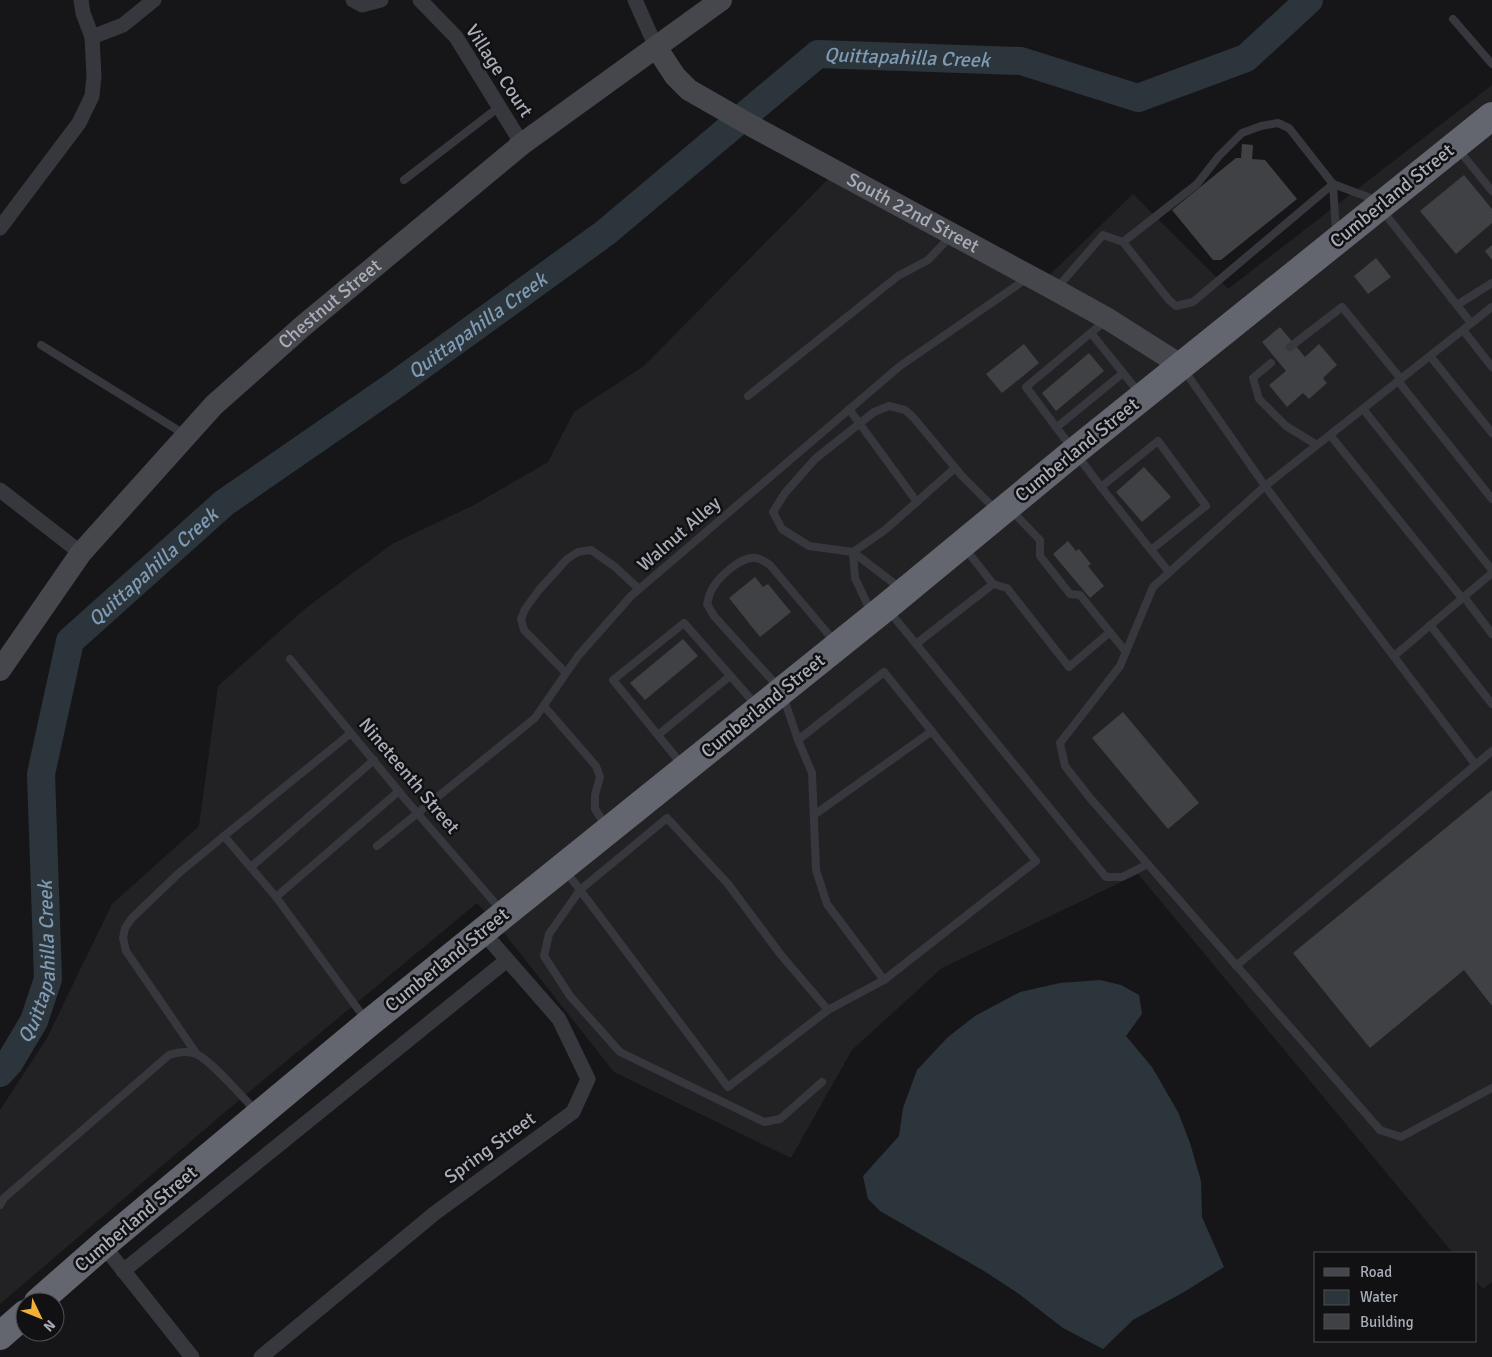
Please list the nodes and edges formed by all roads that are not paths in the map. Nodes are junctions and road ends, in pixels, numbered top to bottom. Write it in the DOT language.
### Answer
graph roads {
  1 [pos="81,0"];
  2 [pos="154,0"];
  3 [pos="353,0"];
  4 [pos="381,0"];
  5 [pos="420,0"];
  6 [pos="635,0"];
  7 [pos="721,0"];
  8 [pos="1453,19"];
  9 [pos="92,37"];
  10 [pos="656,47"];
  11 [pos="1492,64"];
  12 [pos="499,107"];
  13 [pos="1492,116"];
  14 [pos="522,144"];
  15 [pos="1455,146"];
  16 [pos="404,180"];
  17 [pos="1333,184"];
  18 [pos="1492,191"];
  19 [pos="1381,204"];
  20 [pos="0,228"];
  21 [pos="953,234"];
  22 [pos="1336,240"];
  23 [pos="1123,242"];
  24 [pos="1030,276"];
  25 [pos="1492,283"];
  26 [pos="1056,290"];
  27 [pos="1456,305"];
  28 [pos="1492,307"];
  29 [pos="1471,323"];
  30 [pos="1099,326"];
  31 [pos="1463,330"];
  32 [pos="41,345"];
  33 [pos="1290,348"];
  34 [pos="1430,356"];
  35 [pos="1271,363"];
  36 [pos="1182,366"];
  37 [pos="1492,367"];
  38 [pos="1123,374"];
  39 [pos="1399,380"];
  40 [pos="748,396"];
  41 [pos="1143,398"];
  42 [pos="849,409"];
  43 [pos="1363,409"];
  44 [pos="860,424"];
  45 [pos="1057,427"];
  46 [pos="1492,433"];
  47 [pos="1330,434"];
  48 [pos="186,435"];
  49 [pos="1317,445"];
  50 [pos="1075,451"];
  51 [pos="955,468"];
  52 [pos="1265,486"];
  53 [pos="1101,487"];
  54 [pos="0,490"];
  55 [pos="1492,499"];
  56 [pos="917,502"];
  57 [pos="1003,510"];
  58 [pos="962,544"];
  59 [pos="1151,550"];
  60 [pos="853,552"];
  61 [pos="81,553"];
  62 [pos="1169,572"];
  63 [pos="1491,575"];
  64 [pos="993,584"];
  65 [pos="639,589"];
  66 [pos="1463,598"];
  67 [pos="888,605"];
  68 [pos="1430,625"];
  69 [pos="1110,632"];
  70 [pos="1492,634"];
  71 [pos="916,644"];
  72 [pos="837,645"];
  73 [pos="1126,652"];
  74 [pos="1394,656"];
  75 [pos="290,659"];
  76 [pos="3,660"];
  77 [pos="566,673"];
  78 [pos="730,676"];
  79 [pos="781,690"];
  80 [pos="1492,704"];
  81 [pos="544,706"];
  82 [pos="758,709"];
  83 [pos="932,731"];
  84 [pos="351,733"];
  85 [pos="658,735"];
  86 [pos="798,740"];
  87 [pos="1492,751"];
  88 [pos="374,760"];
  89 [pos="1475,764"];
  90 [pos="685,768"];
  91 [pos="398,791"];
  92 [pos="417,812"];
  93 [pos="814,814"];
  94 [pos="608,830"];
  95 [pos="224,836"];
  96 [pos="377,846"];
  97 [pos="1148,864"];
  98 [pos="251,867"];
  99 [pos="562,867"];
  100 [pos="580,890"];
  101 [pos="276,897"];
  102 [pos="504,914"];
  103 [pos="482,931"];
  104 [pos="507,960"];
  105 [pos="1236,966"];
  106 [pos="884,980"];
  107 [pos="828,1010"];
  108 [pos="369,1023"];
  109 [pos="196,1054"];
  110 [pos="822,1082"];
  111 [pos="728,1087"];
  112 [pos="1492,1088"];
  113 [pos="716,1099"];
  114 [pos="260,1115"];
  115 [pos="0,1205"];
  116 [pos="103,1245"];
  117 [pos="122,1271"];
  118 [pos="49,1292"];
  119 [pos="192,1357"];
  120 [pos="262,1357"];
  1 -- 9 [label="street"];
  2 -- 9 [label="street"];
  3 -- 4 [label="street"];
  5 -- 12 [label="street, Village Court"];
  6 -- 10 [label="street"];
  7 -- 10 [label="street, Chestnut Street"];
  8 -- 11 [label="lane"];
  9 -- 20 [label="street"];
  10 -- 14 [label="street, Chestnut Street"];
  10 -- 21 [label="street, South 22nd Street"];
  12 -- 14 [label="street, Village Court"];
  12 -- 16 [label="lane"];
  13 -- 15 [label="highway, Cumberland Street"];
  14 -- 48 [label="street, Chestnut Street"];
  15 -- 18 [label="lane"];
  15 -- 19 [label="highway, Cumberland Street"];
  17 -- 19 [label="lane"];
  17 -- 22 [label="lane"];
  17 -- 23 [label="lane"];
  17 -- 23 [label="lane"];
  19 -- 22 [label="highway, Cumberland Street"];
  19 -- 27 [label="lane"];
  21 -- 24 [label="street, South 22nd Street"];
  21 -- 40 [label="lane"];
  22 -- 36 [label="highway, Cumberland Street"];
  23 -- 26 [label="lane"];
  24 -- 26 [label="street, South 22nd Street"];
  24 -- 42 [label="lane, Walnut Alley"];
  25 -- 27 [label="lane"];
  26 -- 30 [label="street, South 22nd Street"];
  27 -- 29 [label="lane"];
  28 -- 29 [label="lane"];
  29 -- 31 [label="lane"];
  30 -- 36 [label="street, South 22nd Street"];
  30 -- 38 [label="lane"];
  30 -- 45 [label="lane"];
  31 -- 34 [label="lane"];
  31 -- 37 [label="lane"];
  32 -- 48 [label="lane"];
  33 -- 39 [label="lane"];
  34 -- 39 [label="lane"];
  34 -- 46 [label="lane"];
  35 -- 49 [label="lane"];
  36 -- 41 [label="highway, Cumberland Street"];
  36 -- 52 [label="lane"];
  38 -- 41 [label="lane"];
  38 -- 45 [label="lane"];
  39 -- 43 [label="lane"];
  39 -- 55 [label="lane"];
  41 -- 50 [label="highway, Cumberland Street"];
  42 -- 44 [label="lane"];
  42 -- 65 [label="lane, Walnut Alley"];
  43 -- 47 [label="lane"];
  43 -- 63 [label="lane"];
  44 -- 51 [label="lane"];
  44 -- 56 [label="lane"];
  44 -- 60 [label="lane"];
  45 -- 50 [label="lane"];
  47 -- 49 [label="lane"];
  47 -- 66 [label="lane"];
  48 -- 61 [label="street, Chestnut Street"];
  49 -- 52 [label="lane"];
  50 -- 53 [label="lane"];
  50 -- 57 [label="highway, Cumberland Street"];
  51 -- 56 [label="lane"];
  51 -- 57 [label="lane"];
  52 -- 62 [label="lane"];
  52 -- 74 [label="lane"];
  53 -- 59 [label="lane"];
  53 -- 59 [label="lane"];
  54 -- 61 [label="street"];
  56 -- 60 [label="lane"];
  57 -- 58 [label="highway, Cumberland Street"];
  57 -- 69 [label="lane"];
  58 -- 64 [label="lane"];
  58 -- 67 [label="highway, Cumberland Street"];
  59 -- 62 [label="lane"];
  60 -- 67 [label="lane"];
  60 -- 67 [label="lane"];
  61 -- 76 [label="street, Chestnut Street"];
  62 -- 73 [label="lane"];
  63 -- 66 [label="lane"];
  64 -- 69 [label="lane"];
  64 -- 71 [label="lane"];
  65 -- 77 [label="lane, Walnut Alley"];
  65 -- 77 [label="lane"];
  66 -- 68 [label="lane"];
  66 -- 70 [label="lane"];
  67 -- 71 [label="lane"];
  67 -- 72 [label="highway, Cumberland Street"];
  68 -- 74 [label="lane"];
  68 -- 80 [label="lane"];
  69 -- 73 [label="lane"];
  71 -- 97 [label="lane"];
  72 -- 79 [label="highway, Cumberland Street"];
  72 -- 79 [label="lane"];
  73 -- 97 [label="lane"];
  74 -- 89 [label="lane"];
  75 -- 84 [label="lane, Nineteenth Street"];
  77 -- 81 [label="lane, Walnut Alley"];
  78 -- 82 [label="lane"];
  78 -- 85 [label="lane"];
  78 -- 85 [label="lane"];
  79 -- 82 [label="highway, Cumberland Street"];
  79 -- 86 [label="lane"];
  81 -- 92 [label="lane, Walnut Alley"];
  81 -- 94 [label="lane"];
  82 -- 90 [label="highway, Cumberland Street"];
  83 -- 86 [label="lane"];
  83 -- 93 [label="lane"];
  83 -- 106 [label="lane"];
  84 -- 88 [label="lane, Nineteenth Street"];
  84 -- 95 [label="lane"];
  85 -- 90 [label="lane"];
  86 -- 93 [label="lane"];
  87 -- 89 [label="lane"];
  88 -- 91 [label="lane, Nineteenth Street"];
  88 -- 98 [label="lane"];
  89 -- 105 [label="lane"];
  90 -- 94 [label="highway, Cumberland Street"];
  91 -- 92 [label="lane, Nineteenth Street"];
  91 -- 101 [label="lane"];
  92 -- 96 [label="lane, Walnut Alley"];
  92 -- 102 [label="lane, Nineteenth Street"];
  93 -- 106 [label="lane"];
  94 -- 99 [label="highway, Cumberland Street"];
  95 -- 98 [label="lane"];
  95 -- 109 [label="lane"];
  97 -- 105 [label="lane"];
  98 -- 101 [label="lane"];
  99 -- 100 [label="lane"];
  99 -- 102 [label="highway, Cumberland Street"];
  100 -- 107 [label="lane"];
  100 -- 111 [label="lane"];
  100 -- 113 [label="lane"];
  101 -- 108 [label="lane"];
  102 -- 103 [label="highway, Cumberland Street"];
  103 -- 104 [label="street, Spring Street"];
  103 -- 108 [label="highway, Cumberland Street"];
  104 -- 117 [label="street"];
  104 -- 120 [label="street, Spring Street"];
  105 -- 112 [label="lane"];
  106 -- 107 [label="lane"];
  107 -- 111 [label="lane"];
  108 -- 114 [label="highway, Cumberland Street"];
  109 -- 114 [label="lane"];
  109 -- 115 [label="lane"];
  110 -- 113 [label="lane"];
  111 -- 113 [label="lane"];
  114 -- 116 [label="highway, Cumberland Street"];
  116 -- 117 [label="street"];
  116 -- 118 [label="highway, Cumberland Street"];
  117 -- 119 [label="street"];
}
